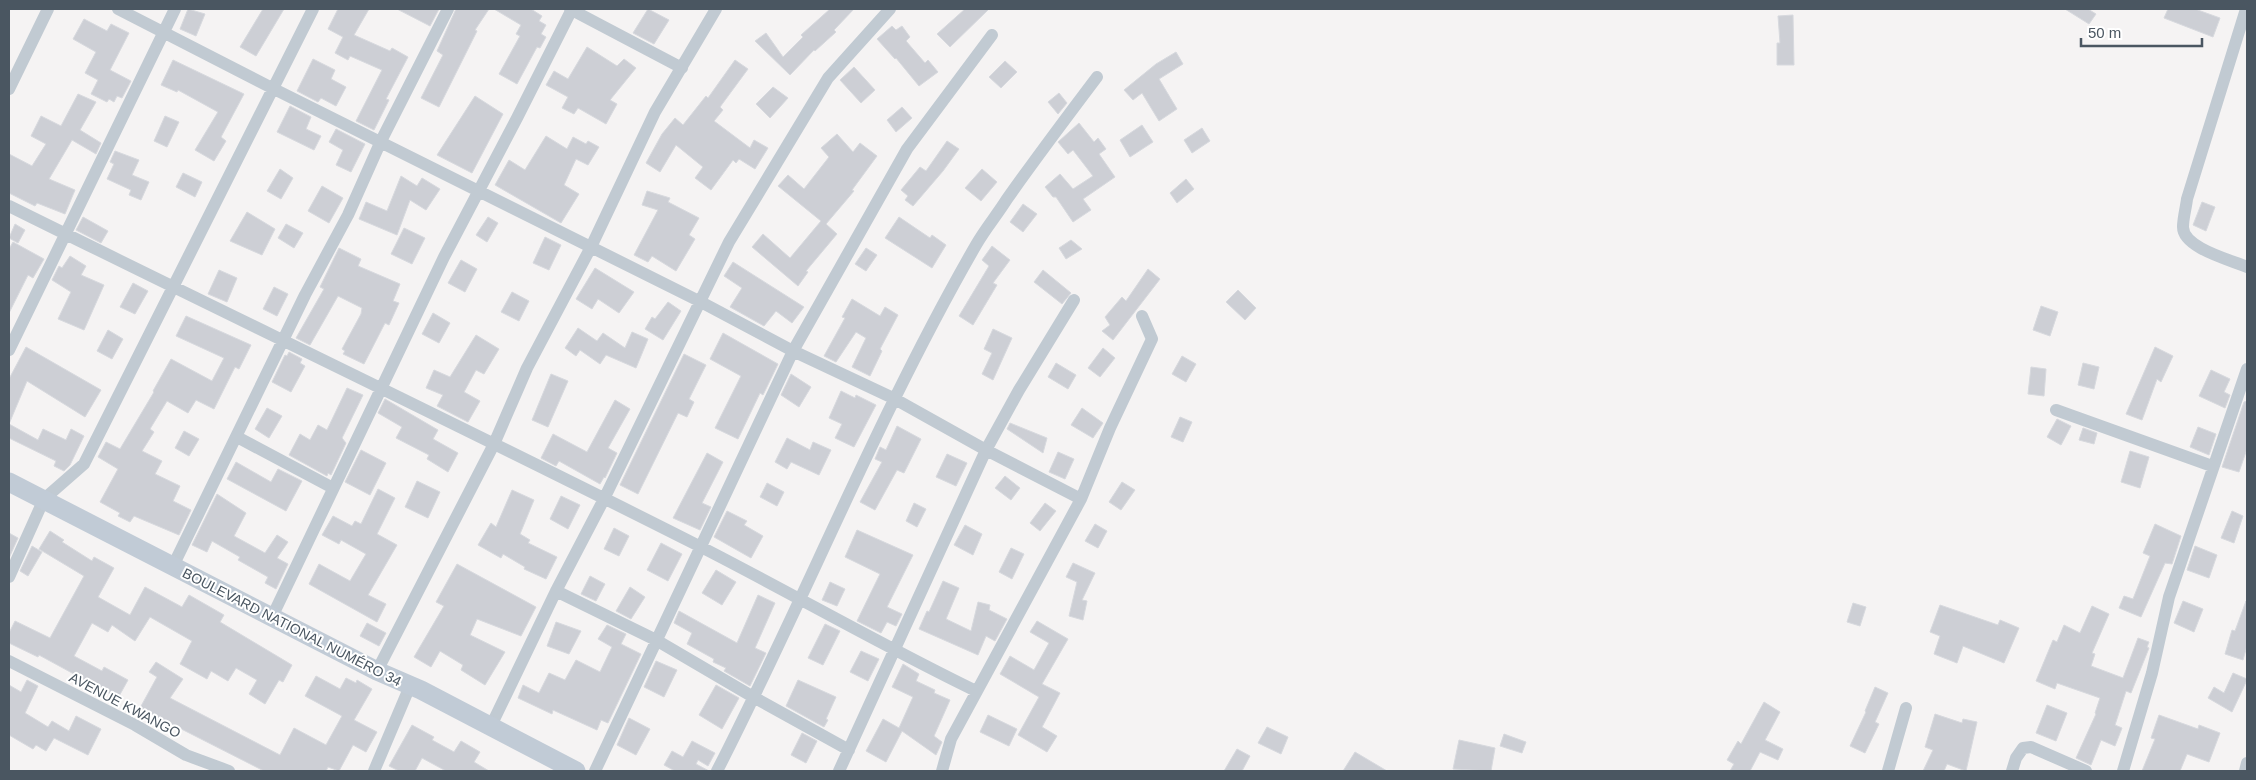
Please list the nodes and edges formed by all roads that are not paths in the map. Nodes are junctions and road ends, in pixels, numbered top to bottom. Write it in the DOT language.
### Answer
graph roads {
  1 [pos="48,9"];
  2 [pos="118,9"];
  3 [pos="175,9"];
  4 [pos="313,9"];
  5 [pos="448,9"];
  6 [pos="571,9"];
  7 [pos="716,9"];
  8 [pos="890,9"];
  9 [pos="2246,9"];
  10 [pos="164,32"];
  11 [pos="992,35"];
  12 [pos="682,68"];
  13 [pos="1097,77"];
  14 [pos="9,89"];
  15 [pos="274,89"];
  16 [pos="381,141"];
  17 [pos="478,189"];
  18 [pos="9,206"];
  19 [pos="65,234"];
  20 [pos="591,247"];
  21 [pos="2247,267"];
  22 [pos="173,286"];
  23 [pos="1074,300"];
  24 [pos="699,301"];
  25 [pos="1142,316"];
  26 [pos="283,340"];
  27 [pos="9,350"];
  28 [pos="793,351"];
  29 [pos="2247,369"];
  30 [pos="380,387"];
  31 [pos="893,398"];
  32 [pos="2056,410"];
  33 [pos="237,437"];
  34 [pos="494,444"];
  35 [pos="986,450"];
  36 [pos="2212,466"];
  37 [pos="9,482"];
  38 [pos="333,488"];
  39 [pos="44,499"];
  40 [pos="604,499"];
  41 [pos="1081,499"];
  42 [pos="701,547"];
  43 [pos="173,566"];
  44 [pos="9,577"];
  45 [pos="556,591"];
  46 [pos="799,598"];
  47 [pos="272,617"];
  48 [pos="656,640"];
  49 [pos="895,651"];
  50 [pos="9,661"];
  51 [pos="377,671"];
  52 [pos="410,686"];
  53 [pos="976,691"];
  54 [pos="755,698"];
  55 [pos="1906,708"];
  56 [pos="490,728"];
  57 [pos="849,750"];
  58 [pos="2247,763"];
  59 [pos="229,771"];
  60 [pos="374,771"];
  61 [pos="576,771"];
  62 [pos="595,771"];
  63 [pos="717,771"];
  64 [pos="839,771"];
  65 [pos="942,771"];
  66 [pos="1888,771"];
  67 [pos="2012,771"];
  68 [pos="2086,771"];
  69 [pos="2123,771"];
  70 [pos="2245,771"];
  1 -- 14 [label="street"];
  2 -- 10 [label="street"];
  3 -- 10 [label="street"];
  4 -- 15 [label="street"];
  5 -- 16 [label="street"];
  6 -- 12 [label="street"];
  6 -- 17 [label="street"];
  7 -- 12 [label="street"];
  8 -- 24 [label="street"];
  9 -- 21 [label="street"];
  10 -- 15 [label="street"];
  10 -- 19 [label="street"];
  11 -- 28 [label="street"];
  12 -- 20 [label="street"];
  13 -- 31 [label="street"];
  15 -- 16 [label="street"];
  15 -- 22 [label="street"];
  16 -- 17 [label="street"];
  16 -- 26 [label="street"];
  17 -- 20 [label="street"];
  17 -- 30 [label="street"];
  18 -- 19 [label="street"];
  19 -- 22 [label="street"];
  19 -- 27 [label="street"];
  20 -- 24 [label="street"];
  20 -- 34 [label="street"];
  22 -- 26 [label="street"];
  22 -- 39 [label="street"];
  23 -- 35 [label="street"];
  24 -- 28 [label="street"];
  24 -- 40 [label="street"];
  25 -- 41 [label="street"];
  26 -- 30 [label="street"];
  26 -- 33 [label="street"];
  28 -- 31 [label="street"];
  28 -- 42 [label="street"];
  29 -- 36 [label="street"];
  30 -- 34 [label="street"];
  30 -- 38 [label="street"];
  31 -- 35 [label="street"];
  31 -- 46 [label="street"];
  32 -- 36 [label="street"];
  33 -- 38 [label="street"];
  33 -- 43 [label="street"];
  34 -- 40 [label="street"];
  34 -- 51 [label="street"];
  35 -- 41 [label="street"];
  35 -- 49 [label="street"];
  36 -- 69 [label="street"];
  37 -- 39 [label="main road, BOULEVARD NATIONAL NUMÉRO 34"];
  38 -- 47 [label="street"];
  39 -- 43 [label="main road, BOULEVARD NATIONAL NUMÉRO 34"];
  39 -- 44 [label="street"];
  40 -- 42 [label="street"];
  40 -- 45 [label="street"];
  41 -- 53 [label="street"];
  42 -- 46 [label="street"];
  42 -- 48 [label="street"];
  43 -- 47 [label="main road, BOULEVARD NATIONAL NUMÉRO 34"];
  45 -- 48 [label="street"];
  45 -- 56 [label="street"];
  46 -- 49 [label="street"];
  46 -- 54 [label="street"];
  47 -- 51 [label="main road, BOULEVARD NATIONAL NUMÉRO 34"];
  48 -- 54 [label="street"];
  48 -- 62 [label="street"];
  49 -- 53 [label="street"];
  49 -- 57 [label="street"];
  50 -- 59 [label="street, AVENUE KWANGO"];
  51 -- 52 [label="main road, BOULEVARD NATIONAL NUMÉRO 34"];
  52 -- 56 [label="main road, BOULEVARD NATIONAL NUMÉRO 34"];
  52 -- 60 [label="street"];
  53 -- 65 [label="street"];
  54 -- 57 [label="street"];
  54 -- 63 [label="street"];
  55 -- 66 [label="street"];
  56 -- 61 [label="main road, BOULEVARD NATIONAL NUMÉRO 34"];
  57 -- 64 [label="street"];
  58 -- 70 [label="street"];
  67 -- 68 [label="street"];
}
